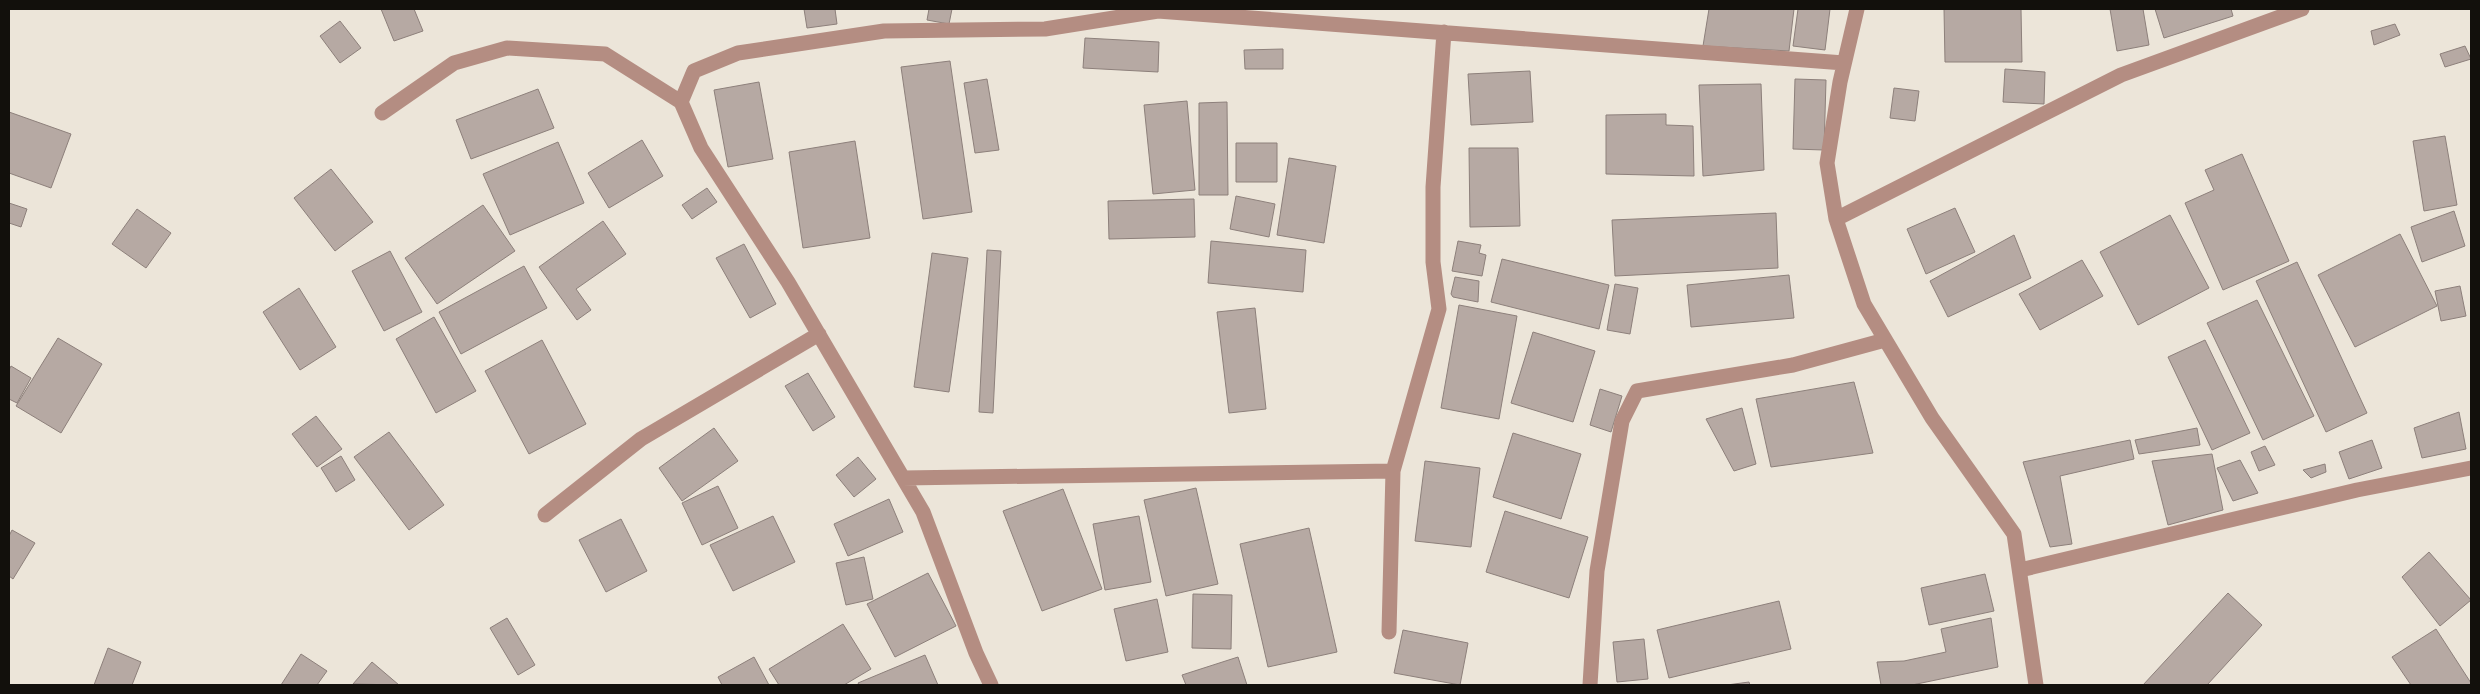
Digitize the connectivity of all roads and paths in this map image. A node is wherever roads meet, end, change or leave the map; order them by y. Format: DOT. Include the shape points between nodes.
graph roads {
  1 [pos="1857,9"];
  2 [pos="2302,9"];
  3 [pos="1444,32"];
  4 [pos="1844,63"];
  5 [pos="681,102"];
  6 [pos="382,113"];
  7 [pos="1836,219"];
  8 [pos="819,334"];
  9 [pos="1885,340"];
  10 [pos="2471,468"];
  11 [pos="1393,471"];
  12 [pos="903,478"];
  13 [pos="545,515"];
  14 [pos="2020,570"];
  15 [pos="1389,632"];
  16 [pos="991,685"];
  17 [pos="1590,685"];
  18 [pos="2036,685"];
  1 -- 4 [label="street"];
  2 -- 7 [label="street" via="2121,75"];
  3 -- 4 [label="street"];
  3 -- 5 [label="street" via="1158,11 1045,29 884,31 738,53 694,71"];
  3 -- 11 [label="street" via="1433,187 1433,262 1439,309"];
  4 -- 7 [label="street" via="1827,163"];
  5 -- 6 [label="street" via="605,54 507,48 454,63"];
  5 -- 8 [label="street" via="702,148"];
  7 -- 9 [label="street" via="1864,304"];
  8 -- 12 [label="street"];
  8 -- 13 [label="street" via="640,439"];
  9 -- 14 [label="street" via="1932,418 2014,534"];
  9 -- 17 [label="street" via="1793,364 1637,391 1622,422 1597,571"];
  10 -- 14 [label="street" via="2356,490"];
  11 -- 12 [label="street"];
  11 -- 15 [label="street"];
  12 -- 16 [label="street" via="923,512"];
  14 -- 18 [label="street"];
}
